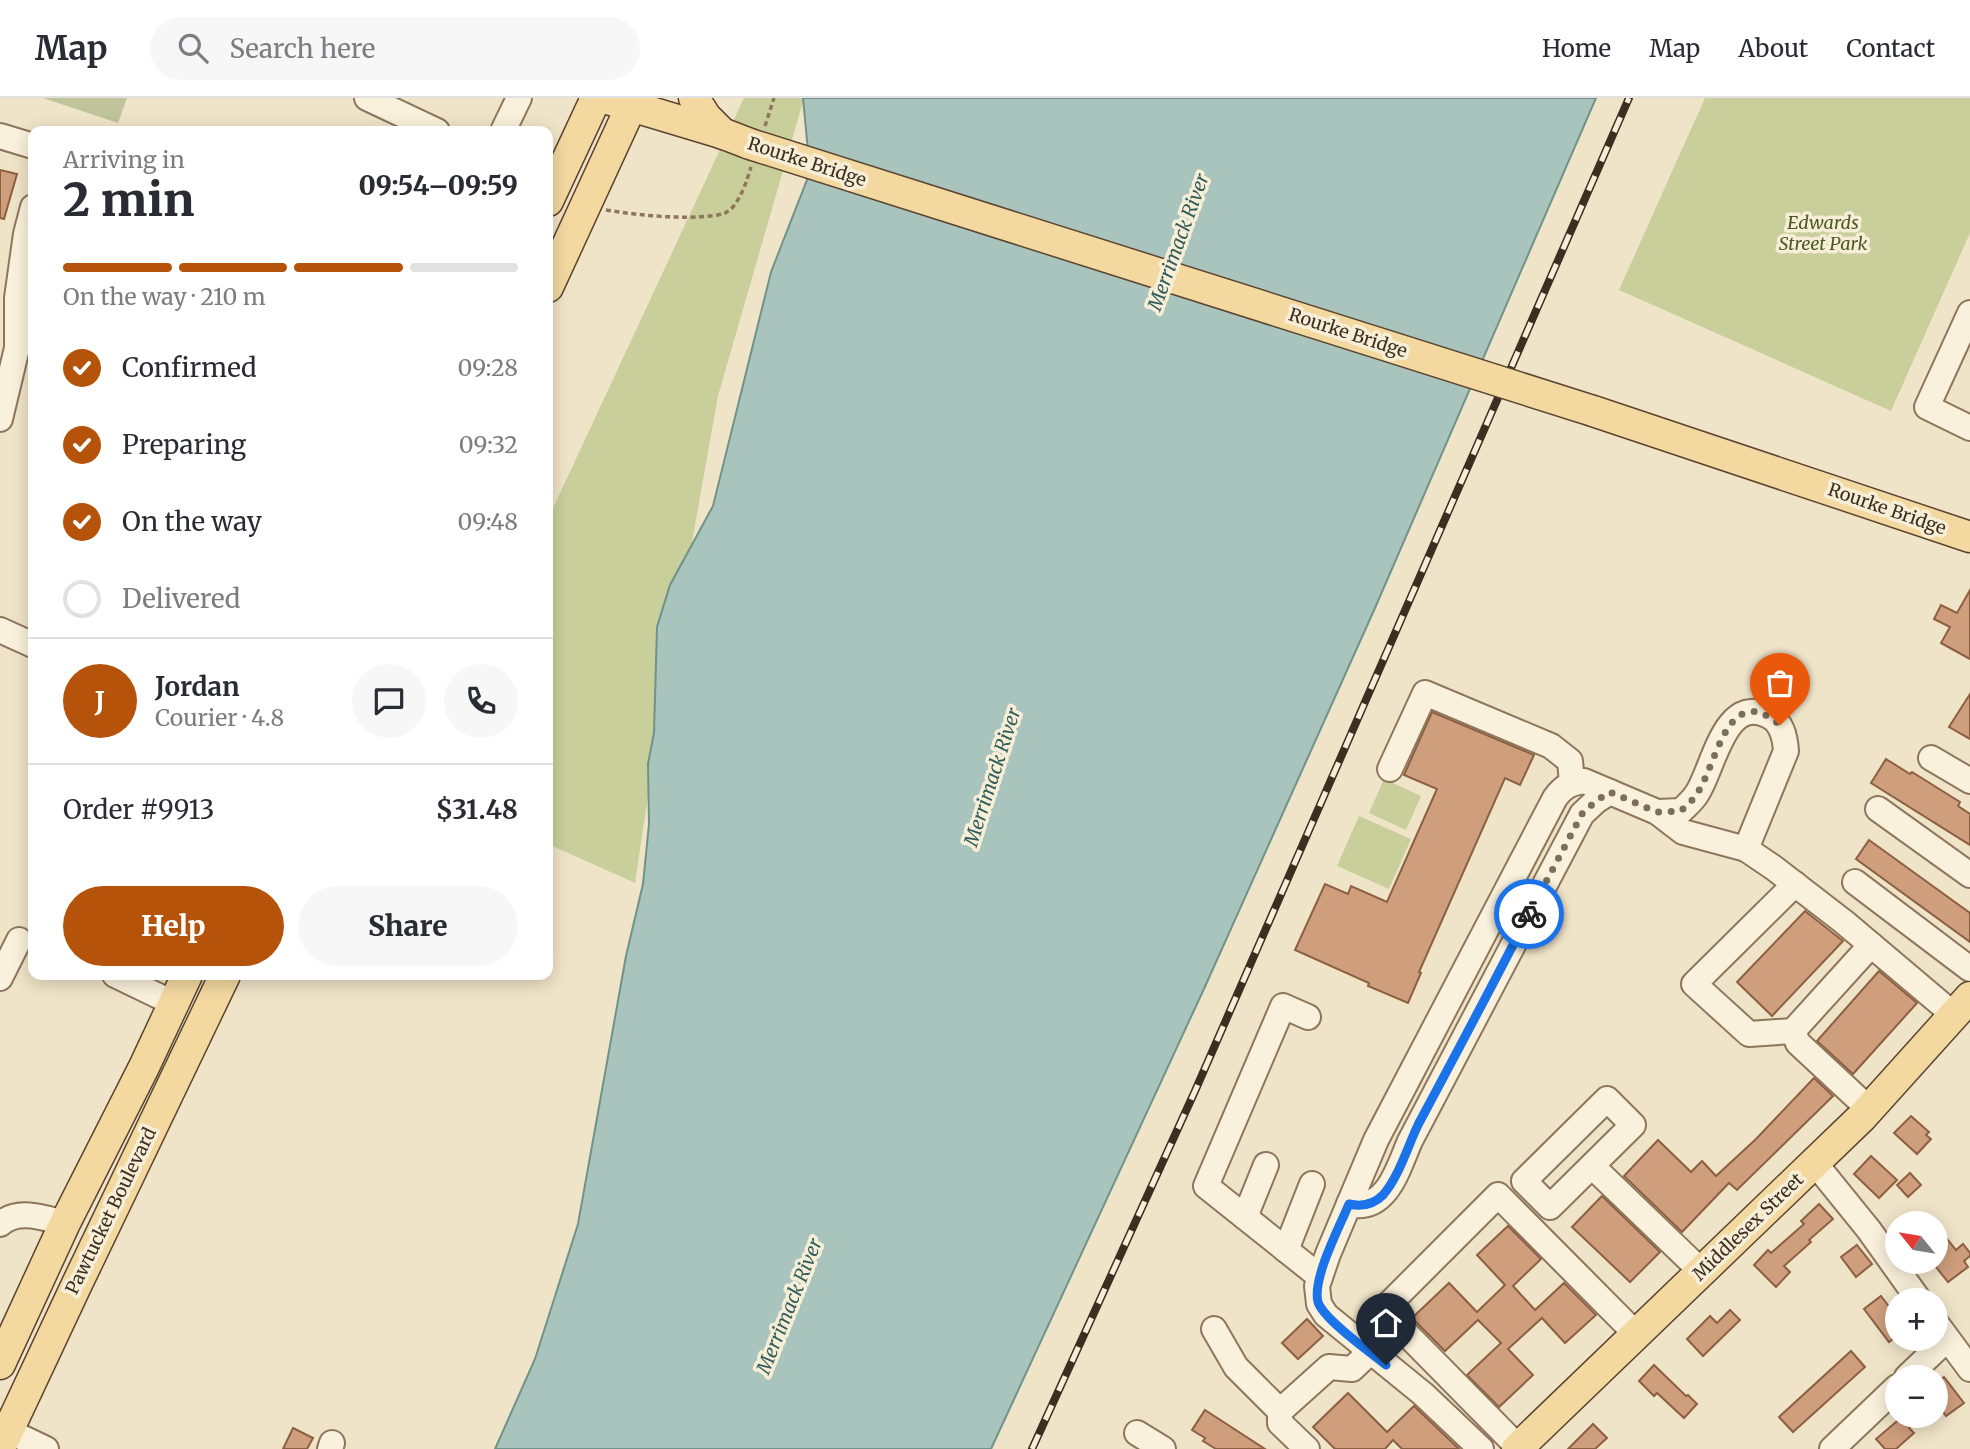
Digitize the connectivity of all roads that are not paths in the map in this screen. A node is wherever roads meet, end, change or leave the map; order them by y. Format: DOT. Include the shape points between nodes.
graph roads {
  1 [pos="367,98"];
  2 [pos="596,98"];
  3 [pos="694,98"];
  4 [pos="511,101"];
  5 [pos="624,101"];
  6 [pos="426,126"];
  7 [pos="504,126"];
  8 [pos="0,136"];
  9 [pos="748,142"];
  10 [pos="28,144"];
  11 [pos="553,184"];
  12 [pos="28,226"];
  13 [pos="553,276"];
  14 [pos="1970,313"];
  15 [pos="0,419"];
  16 [pos="1970,428"];
  17 [pos="1970,537"];
  18 [pos="0,630"];
  19 [pos="28,643"];
  20 [pos="1931,758"];
  21 [pos="1390,769"];
  22 [pos="1970,781"];
  23 [pos="1572,783"];
  24 [pos="1610,792"];
  25 [pos="1878,809"];
  26 [pos="1657,812"];
  27 [pos="1746,849"];
  28 [pos="1970,876"];
  29 [pos="1855,882"];
  30 [pos="1795,884"];
  31 [pos="17,939"];
  32 [pos="1871,945"];
  33 [pos="1970,969"];
  34 [pos="0,978"];
  35 [pos="125,980"];
  36 [pos="184,980"];
  37 [pos="223,980"];
  38 [pos="173,1003"];
  39 [pos="1962,1006"];
  40 [pos="1308,1017"];
  41 [pos="1793,1031"];
  42 [pos="1869,1109"];
  43 [pos="1814,1163"];
  44 [pos="1266,1166"];
  45 [pos="1592,1166"];
  46 [pos="1312,1184"];
  47 [pos="1349,1204"];
  48 [pos="1245,1217"];
  49 [pos="65,1223"];
  50 [pos="0,1224"];
  51 [pos="1286,1250"];
  52 [pos="1701,1271"];
  53 [pos="1320,1277"];
  54 [pos="1910,1288"];
  55 [pos="1214,1329"];
  56 [pos="1636,1334"];
  57 [pos="1948,1340"];
  58 [pos="1370,1352"];
  59 [pos="0,1364"];
  60 [pos="1970,1369"];
  61 [pos="1885,1398"];
  62 [pos="1280,1410"];
  63 [pos="1137,1433"];
  64 [pos="3,1436"];
  65 [pos="1522,1447"];
  66 [pos="46,1449"];
  67 [pos="1163,1449"];
  68 [pos="1307,1449"];
  69 [pos="1480,1449"];
  70 [pos="1832,1449"];
  1 -- 6 [label="street"];
  2 -- 11 [label="main road"];
  3 -- 9 [label="main road, Rourke Bridge" via="706,117"];
  4 -- 7 [label="street"];
  5 -- 9 [label="main road, Rourke Bridge"];
  5 -- 13 [label="main road"];
  8 -- 10 [label="street"];
  9 -- 17 [label="main road, Rourke Bridge, bridge" via="1592,411"];
  12 -- 15 [label="street" via="17,298 17,348"];
  14 -- 16 [label="street" via="1927,407"];
  18 -- 19 [label="street"];
  20 -- 22 [label="street"];
  21 -- 23 [label="street" via="1424,693 1551,746 1570,761"];
  23 -- 24 [label="street" via="1584,781"];
  23 -- 47 [label="street" via="1556,798 1376,1140"];
  24 -- 26 [label="street"];
  24 -- 47 [label="street" via="1582,814 1391,1184 1373,1203"];
  25 -- 28 [label="street"];
  26 -- 27 [label="street" via="1683,832"];
  26 -- 27 [label="street" via="1681,811 1697,794 1731,722 1742,714 1769,715 1780,725 1786,751"];
  27 -- 30 [label="street"];
  29 -- 33 [label="street"];
  30 -- 32 [label="street"];
  30 -- 41 [label="street" via="1694,984 1749,1034"];
  31 -- 34 [label="street"];
  32 -- 39 [label="street"];
  32 -- 41 [label="street"];
  35 -- 38 [label="street"];
  36 -- 38 [label="main road, Pawtucket Boulevard"];
  37 -- 64 [label="main road, Pawtucket Boulevard"];
  38 -- 49 [label="main road, Pawtucket Boulevard"];
  39 -- 42 [label="main road, Middlesex Street"];
  40 -- 48 [label="street" via="1283,1006 1206,1186"];
  41 -- 42 [label="street" via="1798,1043"];
  42 -- 43 [label="main road, Middlesex Street"];
  43 -- 52 [label="main road, Middlesex Street"];
  43 -- 54 [label="street"];
  44 -- 48 [label="street"];
  45 -- 52 [label="street"];
  46 -- 51 [label="street"];
  47 -- 53 [label="street"];
  48 -- 51 [label="street"];
  49 -- 50 [label="street" via="15,1215"];
  49 -- 59 [label="main road, Pawtucket Boulevard"];
  51 -- 53 [label="street"];
  52 -- 56 [label="main road, Middlesex Street"];
  53 -- 58 [label="street" via="1319,1304 1326,1315"];
  55 -- 62 [label="street" via="1236,1367"];
  56 -- 65 [label="main road, Middlesex Street"];
  56 -- 65 [label="street" via="1498,1195 1383,1310"];
  57 -- 60 [label="street"];
  58 -- 62 [label="street" via="1352,1369 1329,1367"];
  58 -- 69 [label="street" via="1440,1409"];
  61 -- 70 [label="street"];
  62 -- 68 [label="street" via="1280,1423"];
  63 -- 67 [label="street"];
  64 -- 66 [label="street"];
}
